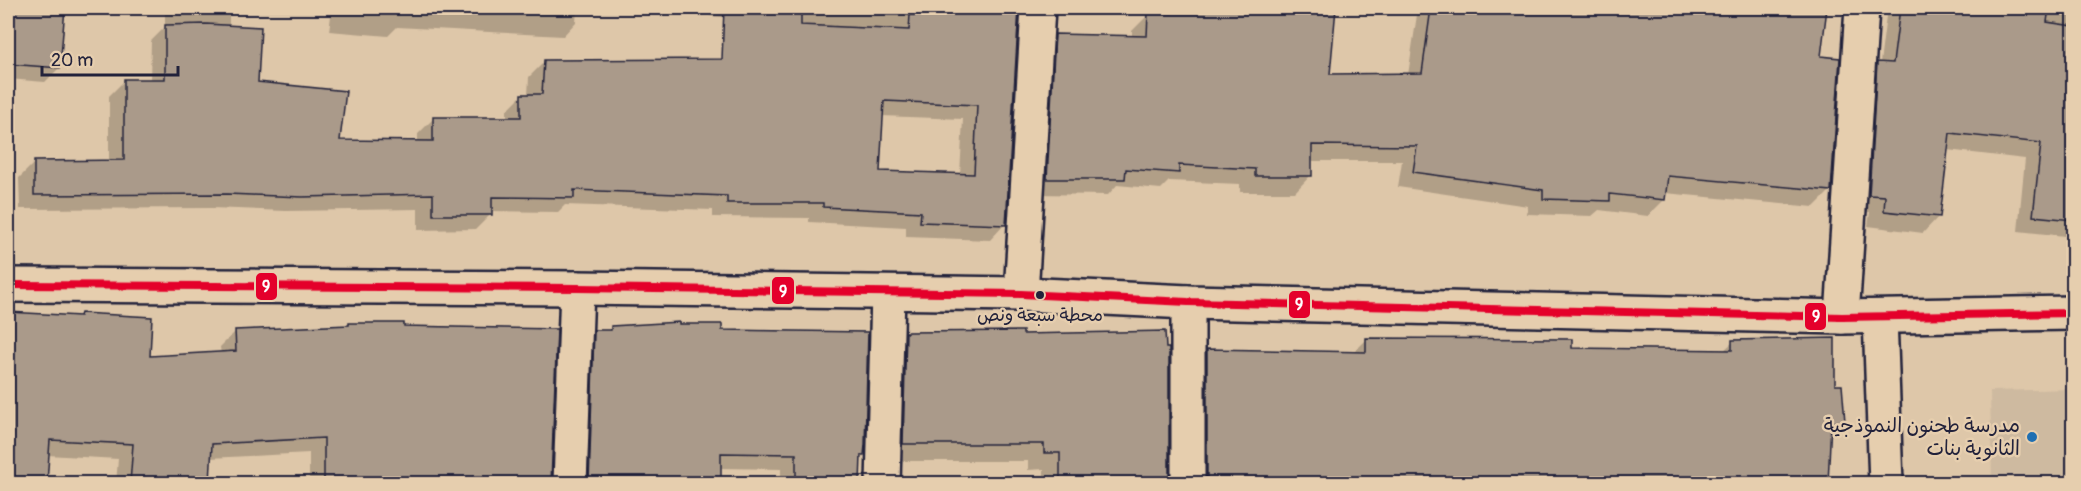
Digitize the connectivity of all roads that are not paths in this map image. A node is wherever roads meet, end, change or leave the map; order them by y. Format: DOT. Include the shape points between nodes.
graph roads {
  1 [pos="1038,8"];
  2 [pos="1862,8"];
  3 [pos="8,285"];
  4 [pos="577,288"];
  5 [pos="888,293"];
  6 [pos="1021,294"];
  7 [pos="1188,302"];
  8 [pos="2073,313"];
  9 [pos="1842,317"];
  10 [pos="1880,317"];
  11 [pos="570,483"];
  12 [pos="883,483"];
  13 [pos="1188,483"];
  14 [pos="1886,483"];
  1 -- 6 [label="street"];
  2 -- 9 [label="street"];
  3 -- 4 [label="street"];
  4 -- 5 [label="street"];
  4 -- 11 [label="street"];
  5 -- 6 [label="street"];
  5 -- 12 [label="street"];
  6 -- 7 [label="street"];
  7 -- 9 [label="street"];
  7 -- 13 [label="street"];
  8 -- 10 [label="street"];
  9 -- 10 [label="street"];
  10 -- 14 [label="street"];
}
